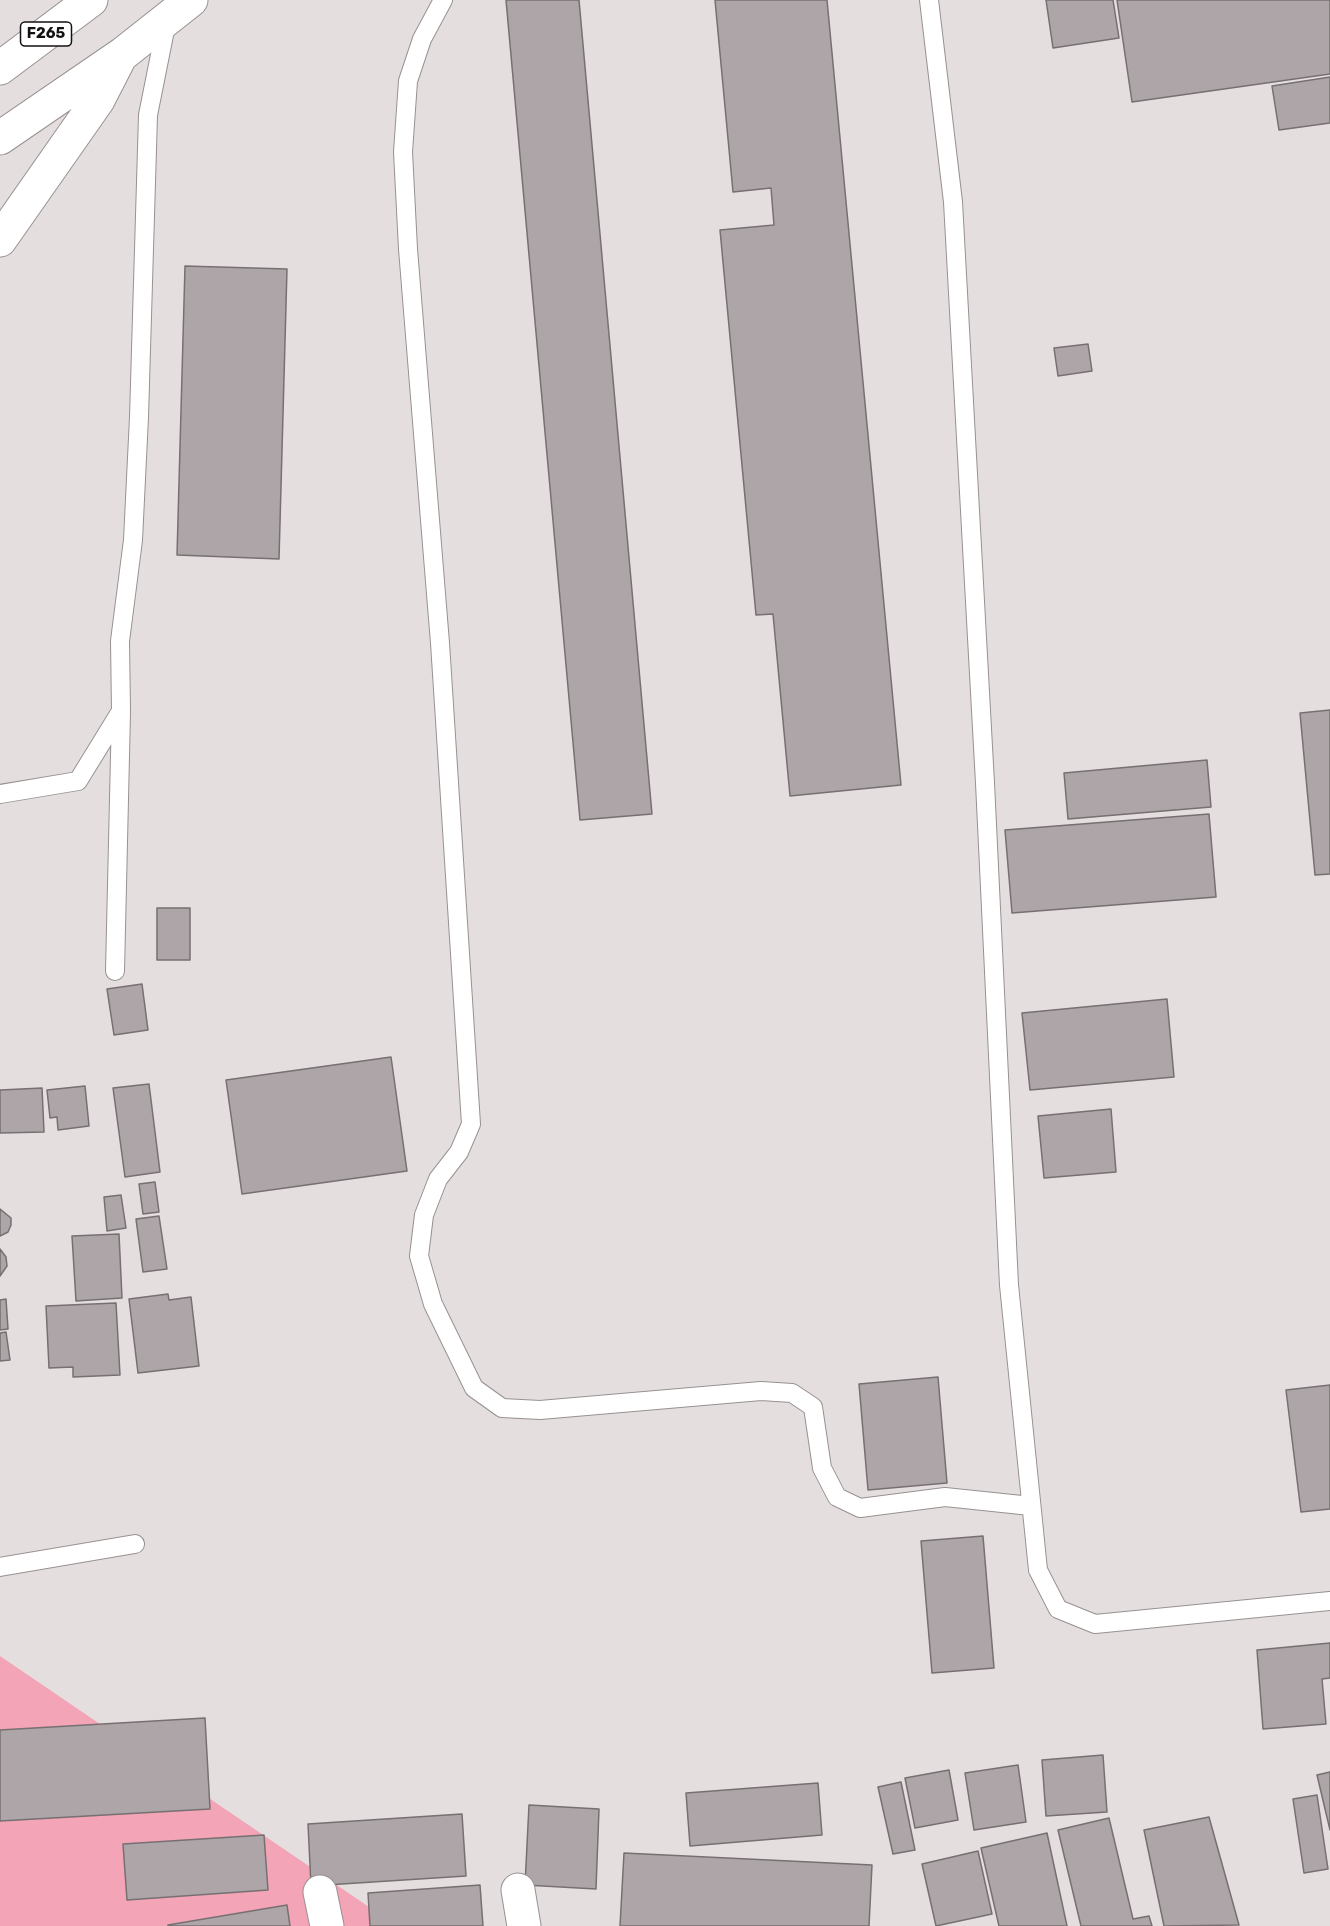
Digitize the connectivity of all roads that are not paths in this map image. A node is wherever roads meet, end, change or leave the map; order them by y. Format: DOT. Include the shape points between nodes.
graph roads {
  1 [pos="91,0"];
  2 [pos="442,0"];
  3 [pos="929,0"];
  4 [pos="179,9"];
  5 [pos="124,53"];
  6 [pos="0,68"];
  7 [pos="0,138"];
  8 [pos="0,240"];
  9 [pos="121,711"];
  10 [pos="0,794"];
  11 [pos="115,971"];
  12 [pos="1031,1506"];
  13 [pos="135,1544"];
  14 [pos="0,1567"];
  15 [pos="1330,1601"];
  16 [pos="518,1890"];
  17 [pos="320,1892"];
  18 [pos="327,1926"];
  19 [pos="524,1926"];
  1 -- 6 [label="main road, F265"];
  2 -- 12 [label="lane" via="422,39 408,81 403,152 471,1125 459,1152 438,1179 424,1215 419,1256 433,1304 474,1388 502,1408 540,1410 761,1390 792,1393 813,1407 822,1468 837,1497 860,1508 945,1497"];
  3 -- 12 [label="lane" via="953,202 1009,1285"];
  4 -- 5 [label="main road"];
  4 -- 9 [label="lane" via="148,116 134,529 120,641"];
  5 -- 7 [label="main road"];
  5 -- 8 [label="main road" via="98,100"];
  9 -- 10 [label="lane" via="78,781"];
  9 -- 11 [label="lane"];
  12 -- 15 [label="lane" via="1038,1570 1058,1609 1095,1624"];
  13 -- 14 [label="lane"];
  16 -- 19 [label="main road"];
  17 -- 18 [label="main road"];
}
